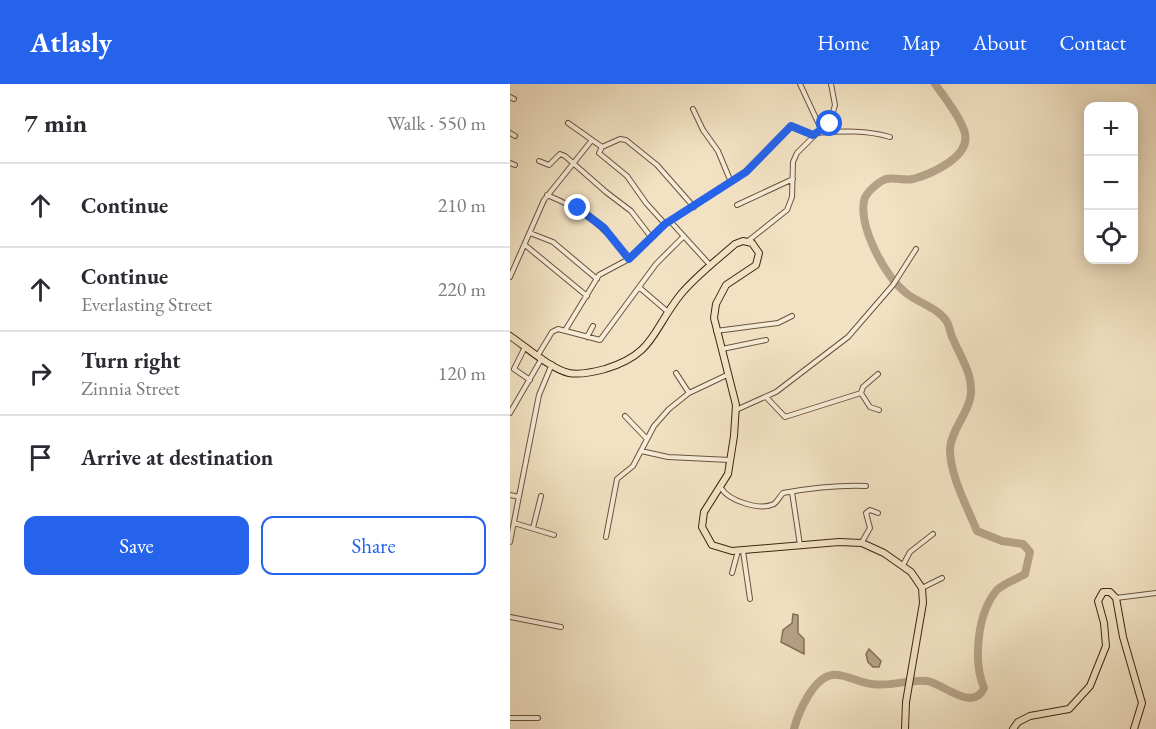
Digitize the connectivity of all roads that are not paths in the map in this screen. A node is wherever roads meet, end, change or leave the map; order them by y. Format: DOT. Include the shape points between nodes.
graph roads {
  1 [pos="800,84"];
  2 [pos="831,84"];
  3 [pos="693,109"];
  4 [pos="568,123"];
  5 [pos="821,129"];
  6 [pos="510,133"];
  7 [pos="815,134"];
  8 [pos="515,136"];
  9 [pos="891,137"];
  10 [pos="592,140"];
  11 [pos="602,147"];
  12 [pos="539,160"];
  13 [pos="574,163"];
  14 [pos="793,179"];
  15 [pos="731,182"];
  16 [pos="547,195"];
  17 [pos="737,205"];
  18 [pos="694,207"];
  19 [pos="670,221"];
  20 [pos="665,224"];
  21 [pos="530,233"];
  22 [pos="684,236"];
  23 [pos="651,237"];
  24 [pos="748,241"];
  25 [pos="525,245"];
  26 [pos="916,249"];
  27 [pos="629,259"];
  28 [pos="710,266"];
  29 [pos="510,278"];
  30 [pos="597,279"];
  31 [pos="640,288"];
  32 [pos="586,296"];
  33 [pos="668,312"];
  34 [pos="792,316"];
  35 [pos="593,326"];
  36 [pos="566,329"];
  37 [pos="715,331"];
  38 [pos="510,336"];
  39 [pos="587,337"];
  40 [pos="766,340"];
  41 [pos="525,346"];
  42 [pos="721,349"];
  43 [pos="540,356"];
  44 [pos="552,364"];
  45 [pos="676,373"];
  46 [pos="878,374"];
  47 [pos="727,375"];
  48 [pos="530,380"];
  49 [pos="689,393"];
  50 [pos="861,393"];
  51 [pos="767,398"];
  52 [pos="879,410"];
  53 [pos="735,411"];
  54 [pos="510,413"];
  55 [pos="625,416"];
  56 [pos="647,439"];
  57 [pos="641,451"];
  58 [pos="731,460"];
  59 [pos="866,486"];
  60 [pos="721,488"];
  61 [pos="792,492"];
  62 [pos="510,495"];
  63 [pos="541,496"];
  64 [pos="519,497"];
  65 [pos="878,513"];
  66 [pos="514,523"];
  67 [pos="533,528"];
  68 [pos="933,534"];
  69 [pos="554,536"];
  70 [pos="606,537"];
  71 [pos="510,542"];
  72 [pos="862,543"];
  73 [pos="800,546"];
  74 [pos="741,551"];
  75 [pos="903,565"];
  76 [pos="732,573"];
  77 [pos="942,578"];
  78 [pos="922,588"];
  79 [pos="1156,593"];
  80 [pos="1116,598"];
  81 [pos="750,599"];
  82 [pos="510,617"];
  83 [pos="561,627"];
  84 [pos="510,718"];
  85 [pos="538,718"];
  86 [pos="905,729"];
  87 [pos="1013,729"];
  88 [pos="1134,729"];
  1 -- 5 [label="street"];
  2 -- 5 [label="street" via="833,113 829,126"];
  3 -- 15 [label="street"];
  4 -- 10 [label="street"];
  5 -- 7 [label="street"];
  6 -- 8 [label="street"];
  7 -- 9 [label="street" via="858,134 868,130"];
  7 -- 14 [label="street" via="797,153"];
  7 -- 15 [label="street" via="791,126"];
  10 -- 11 [label="street"];
  10 -- 13 [label="street"];
  11 -- 18 [label="street" via="626,140 657,165"];
  11 -- 20 [label="street" via="599,153 627,176"];
  12 -- 13 [label="street" via="551,165 562,154"];
  13 -- 16 [label="street"];
  13 -- 23 [label="street" via="631,211"];
  14 -- 17 [label="street"];
  14 -- 24 [label="street" via="787,210"];
  15 -- 18 [label="street"];
  16 -- 21 [label="street"];
  16 -- 27 [label="street" via="592,218"];
  18 -- 19 [label="street"];
  19 -- 20 [label="street"];
  19 -- 22 [label="street"];
  20 -- 23 [label="street"];
  21 -- 25 [label="street"];
  21 -- 30 [label="street" via="553,242"];
  22 -- 28 [label="street"];
  22 -- 31 [label="street" via="660,259"];
  23 -- 27 [label="street"];
  24 -- 28 [label="highway" via="735,244"];
  24 -- 37 [label="highway" via="758,248 759,258 721,292 714,310"];
  25 -- 29 [label="street"];
  25 -- 32 [label="street"];
  26 -- 51 [label="street" via="892,285 848,337"];
  27 -- 30 [label="street"];
  28 -- 33 [label="highway"];
  30 -- 32 [label="street"];
  31 -- 33 [label="street"];
  31 -- 39 [label="street" via="600,340"];
  32 -- 36 [label="street"];
  33 -- 44 [label="highway" via="648,345 633,359 574,374"];
  34 -- 37 [label="street" via="778,322"];
  35 -- 39 [label="street"];
  36 -- 39 [label="street"];
  36 -- 43 [label="street" via="552,332"];
  37 -- 42 [label="highway"];
  38 -- 41 [label="highway"];
  40 -- 42 [label="street"];
  41 -- 43 [label="highway"];
  41 -- 48 [label="street" via="514,370"];
  42 -- 47 [label="highway"];
  43 -- 44 [label="highway"];
  43 -- 48 [label="street"];
  44 -- 64 [label="street" via="538,395"];
  45 -- 49 [label="street"];
  46 -- 50 [label="street"];
  47 -- 49 [label="street"];
  47 -- 53 [label="highway"];
  48 -- 54 [label="street"];
  49 -- 56 [label="street" via="661,416"];
  50 -- 51 [label="street" via="785,417"];
  50 -- 52 [label="street" via="870,407"];
  51 -- 53 [label="street"];
  53 -- 58 [label="highway"];
  55 -- 56 [label="street"];
  56 -- 57 [label="street"];
  57 -- 58 [label="street" via="668,457"];
  57 -- 70 [label="street" via="633,466 617,479"];
  58 -- 60 [label="highway"];
  59 -- 61 [label="street" via="827,486"];
  60 -- 61 [label="street" via="736,500 758,505 770,505 781,494"];
  60 -- 74 [label="highway" via="704,512 703,533 716,547"];
  61 -- 73 [label="street"];
  62 -- 64 [label="street"];
  63 -- 67 [label="street"];
  64 -- 66 [label="street"];
  65 -- 72 [label="street" via="866,513 870,528"];
  66 -- 67 [label="street"];
  66 -- 71 [label="street"];
  67 -- 69 [label="street"];
  68 -- 75 [label="street" via="909,552"];
  72 -- 73 [label="highway"];
  72 -- 75 [label="highway"];
  73 -- 74 [label="highway"];
  74 -- 76 [label="street"];
  74 -- 81 [label="street"];
  75 -- 78 [label="highway"];
  77 -- 78 [label="street"];
  78 -- 86 [label="highway"];
  79 -- 80 [label="street"];
  80 -- 87 [label="highway" via="1110,592 1099,596 1106,646 1081,699 1069,710 1023,718"];
  80 -- 88 [label="highway" via="1142,703"];
  82 -- 83 [label="street"];
  84 -- 85 [label="street"];
}
